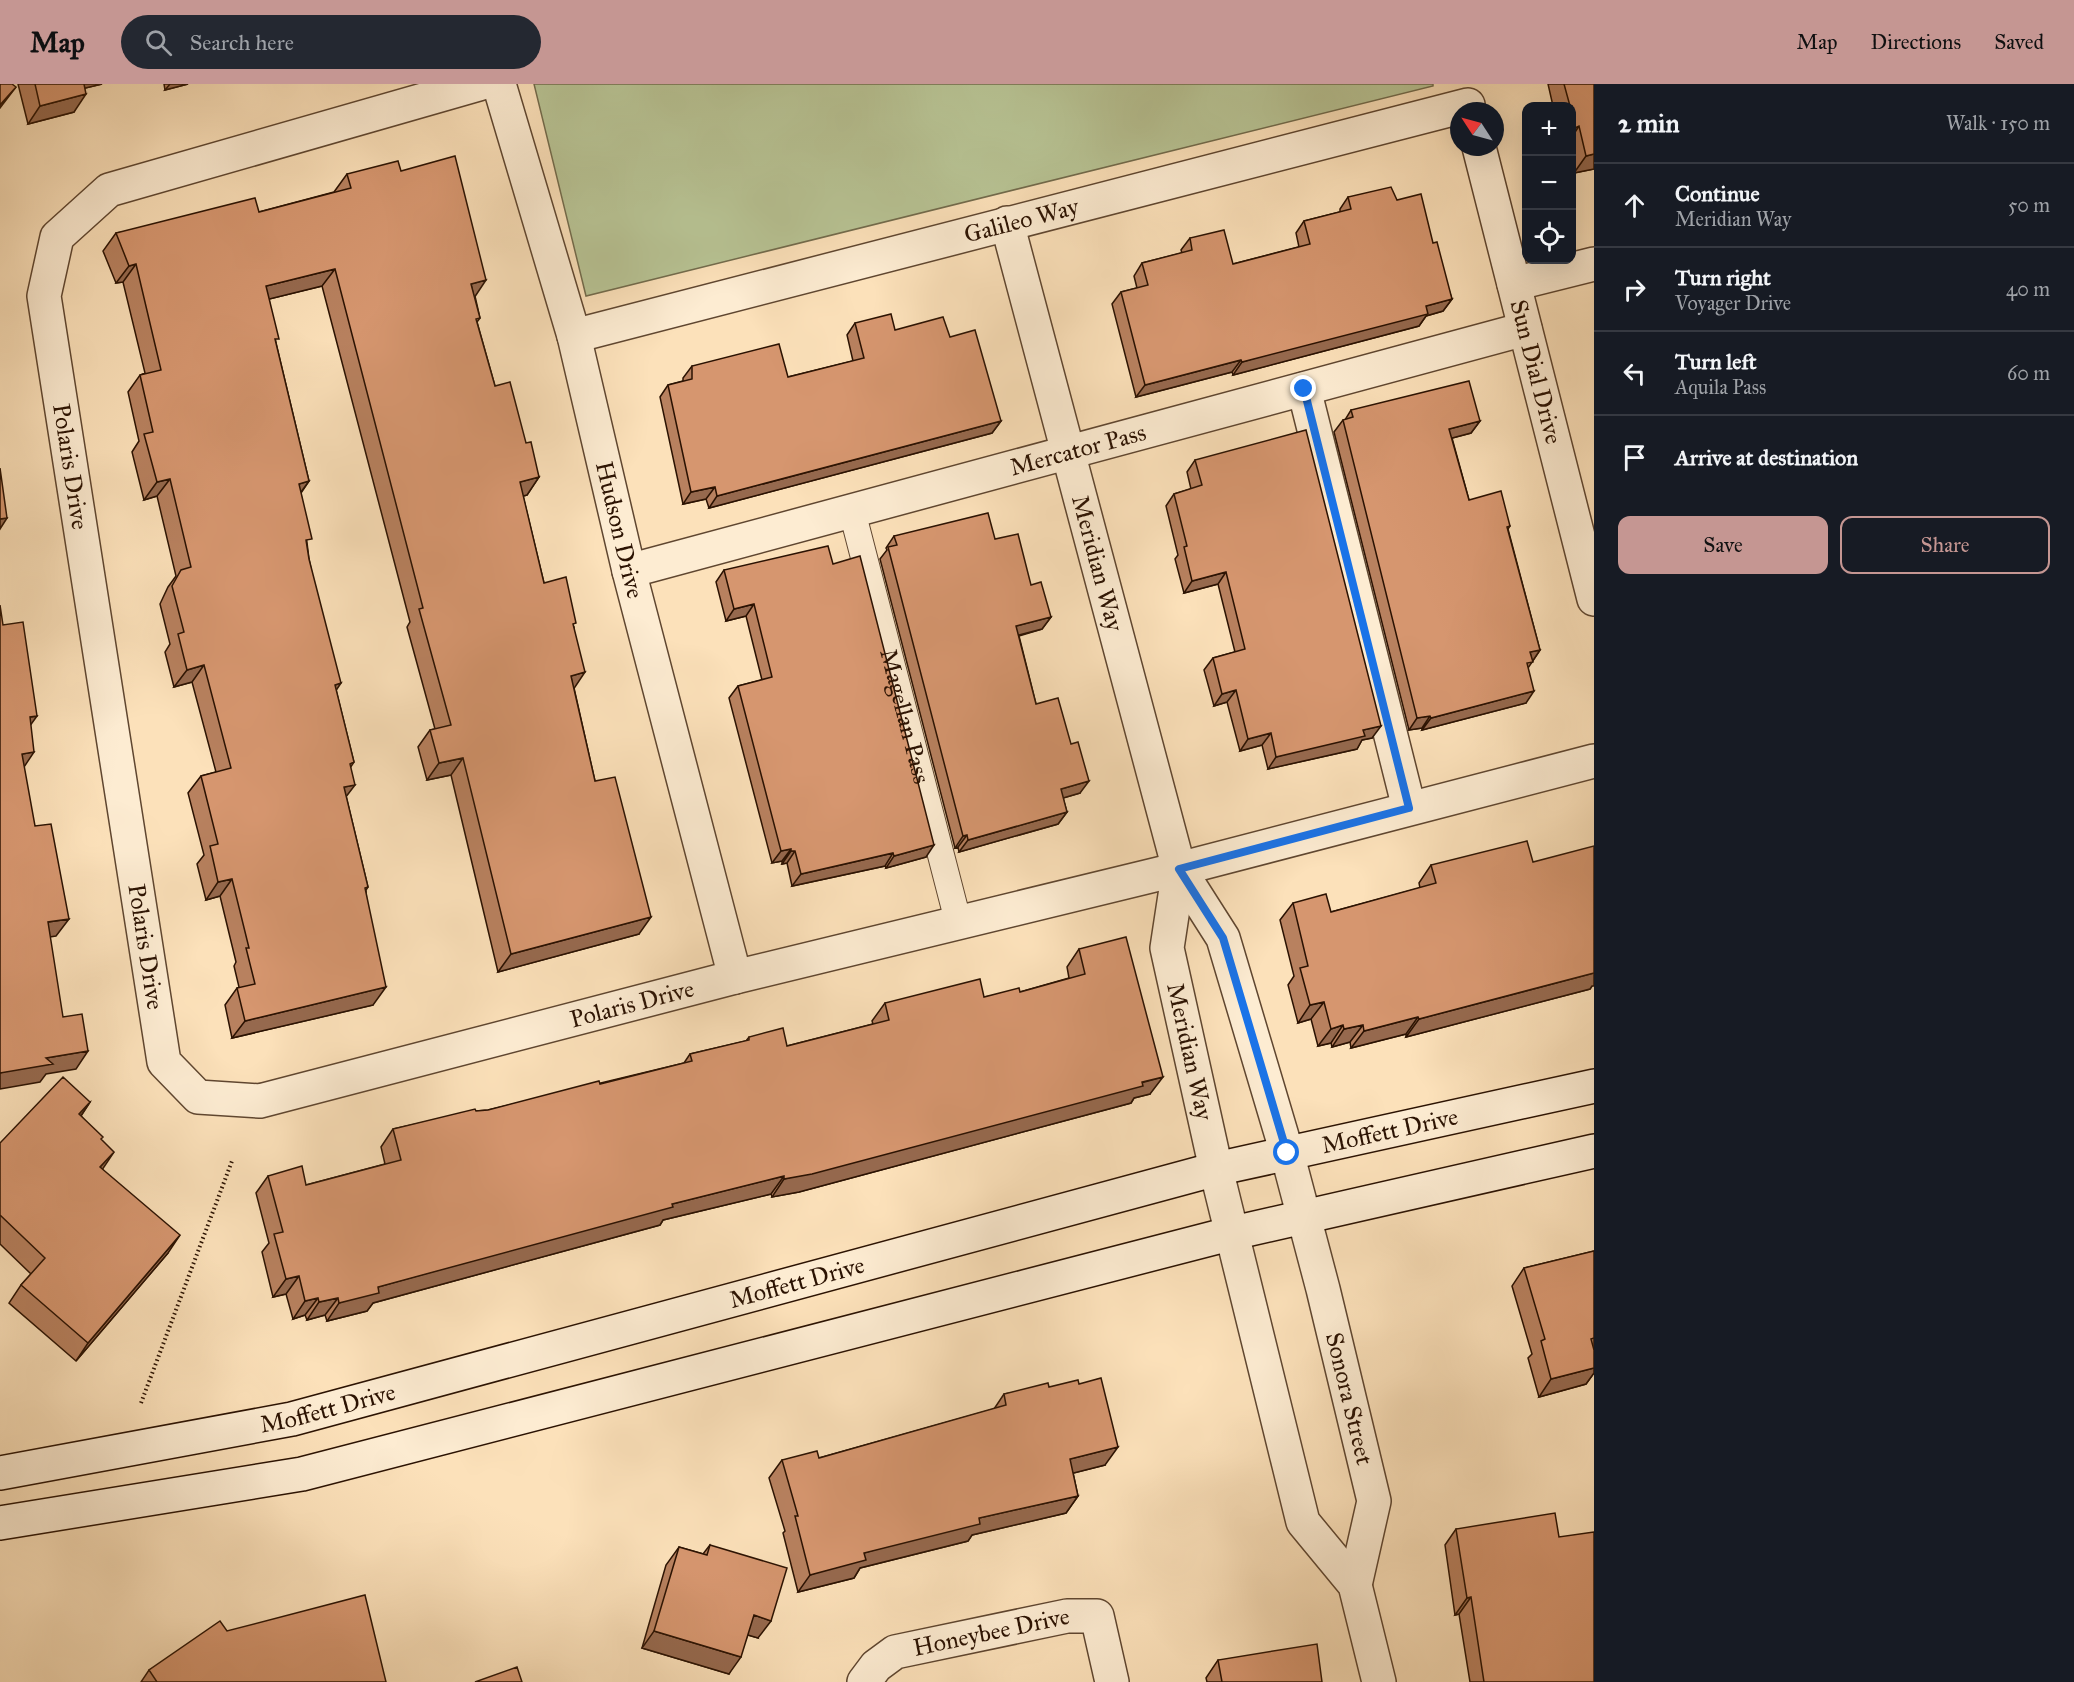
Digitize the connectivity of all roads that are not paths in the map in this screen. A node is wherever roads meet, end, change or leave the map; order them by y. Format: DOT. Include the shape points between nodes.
graph roads {
  1 [pos="479,84"];
  2 [pos="499,84"];
  3 [pos="1466,100"];
  4 [pos="1481,156"];
  5 [pos="1007,223"];
  6 [pos="1594,264"];
  7 [pos="1514,284"];
  8 [pos="1526,329"];
  9 [pos="574,336"];
  10 [pos="1304,389"];
  11 [pos="1068,454"];
  12 [pos="852,511"];
  13 [pos="629,571"];
  14 [pos="1594,599"];
  15 [pos="1594,761"];
  16 [pos="1409,808"];
  17 [pos="1179,869"];
  18 [pos="958,921"];
  19 [pos="735,977"];
  20 [pos="1594,1086"];
  21 [pos="1594,1150"];
  22 [pos="1287,1153"];
  23 [pos="1216,1169"];
  24 [pos="1303,1215"];
  25 [pos="1233,1233"];
  26 [pos="0,1473"];
  27 [pos="0,1523"];
  28 [pos="1355,1585"];
  29 [pos="864,1682"];
  30 [pos="1112,1682"];
  31 [pos="1379,1682"];
  1 -- 19 [label="street, Polaris Drive" via="109,190 57,237 44,296 164,1062 198,1097 260,1101"];
  2 -- 9 [label="street, Hudson Drive"];
  3 -- 5 [label="street, Galileo Way"];
  4 -- 7 [label="street, Sun Dial Drive"];
  5 -- 9 [label="street, Galileo Way"];
  5 -- 11 [label="street, Meridian Way"];
  6 -- 7 [label="street"];
  7 -- 8 [label="street, Sun Dial Drive"];
  8 -- 10 [label="street, Mercator Pass"];
  8 -- 14 [label="street, Sun Dial Drive"];
  9 -- 13 [label="street, Hudson Drive"];
  10 -- 11 [label="street, Mercator Pass"];
  10 -- 16 [label="street"];
  11 -- 12 [label="street, Mercator Pass"];
  11 -- 17 [label="street, Meridian Way"];
  12 -- 13 [label="street, Mercator Pass"];
  12 -- 18 [label="lane, Magellan Pass"];
  13 -- 19 [label="street, Hudson Drive"];
  15 -- 16 [label="street, Polaris Drive"];
  16 -- 17 [label="street, Polaris Drive"];
  17 -- 18 [label="street, Polaris Drive"];
  17 -- 22 [label="street, Meridian Way" via="1223,938"];
  17 -- 23 [label="street, Meridian Way" via="1167,948"];
  18 -- 19 [label="street, Polaris Drive"];
  20 -- 22 [label="street, Moffett Drive"];
  21 -- 24 [label="street"];
  22 -- 23 [label="street, Moffett Drive"];
  22 -- 24 [label="street, Meridian Way"];
  23 -- 25 [label="street, Meridian Way"];
  23 -- 26 [label="street, Moffett Drive" via="292,1419"];
  24 -- 25 [label="street"];
  24 -- 28 [label="street, Sonora Street" via="1374,1501"];
  25 -- 27 [label="street" via="302,1474"];
  25 -- 28 [label="street, Sonora Street" via="1303,1522"];
  28 -- 31 [label="street, Sonora Street"];
  29 -- 30 [label="street, Honeybee Drive" via="876,1666 895,1652 1067,1616 1096,1616"];
}
